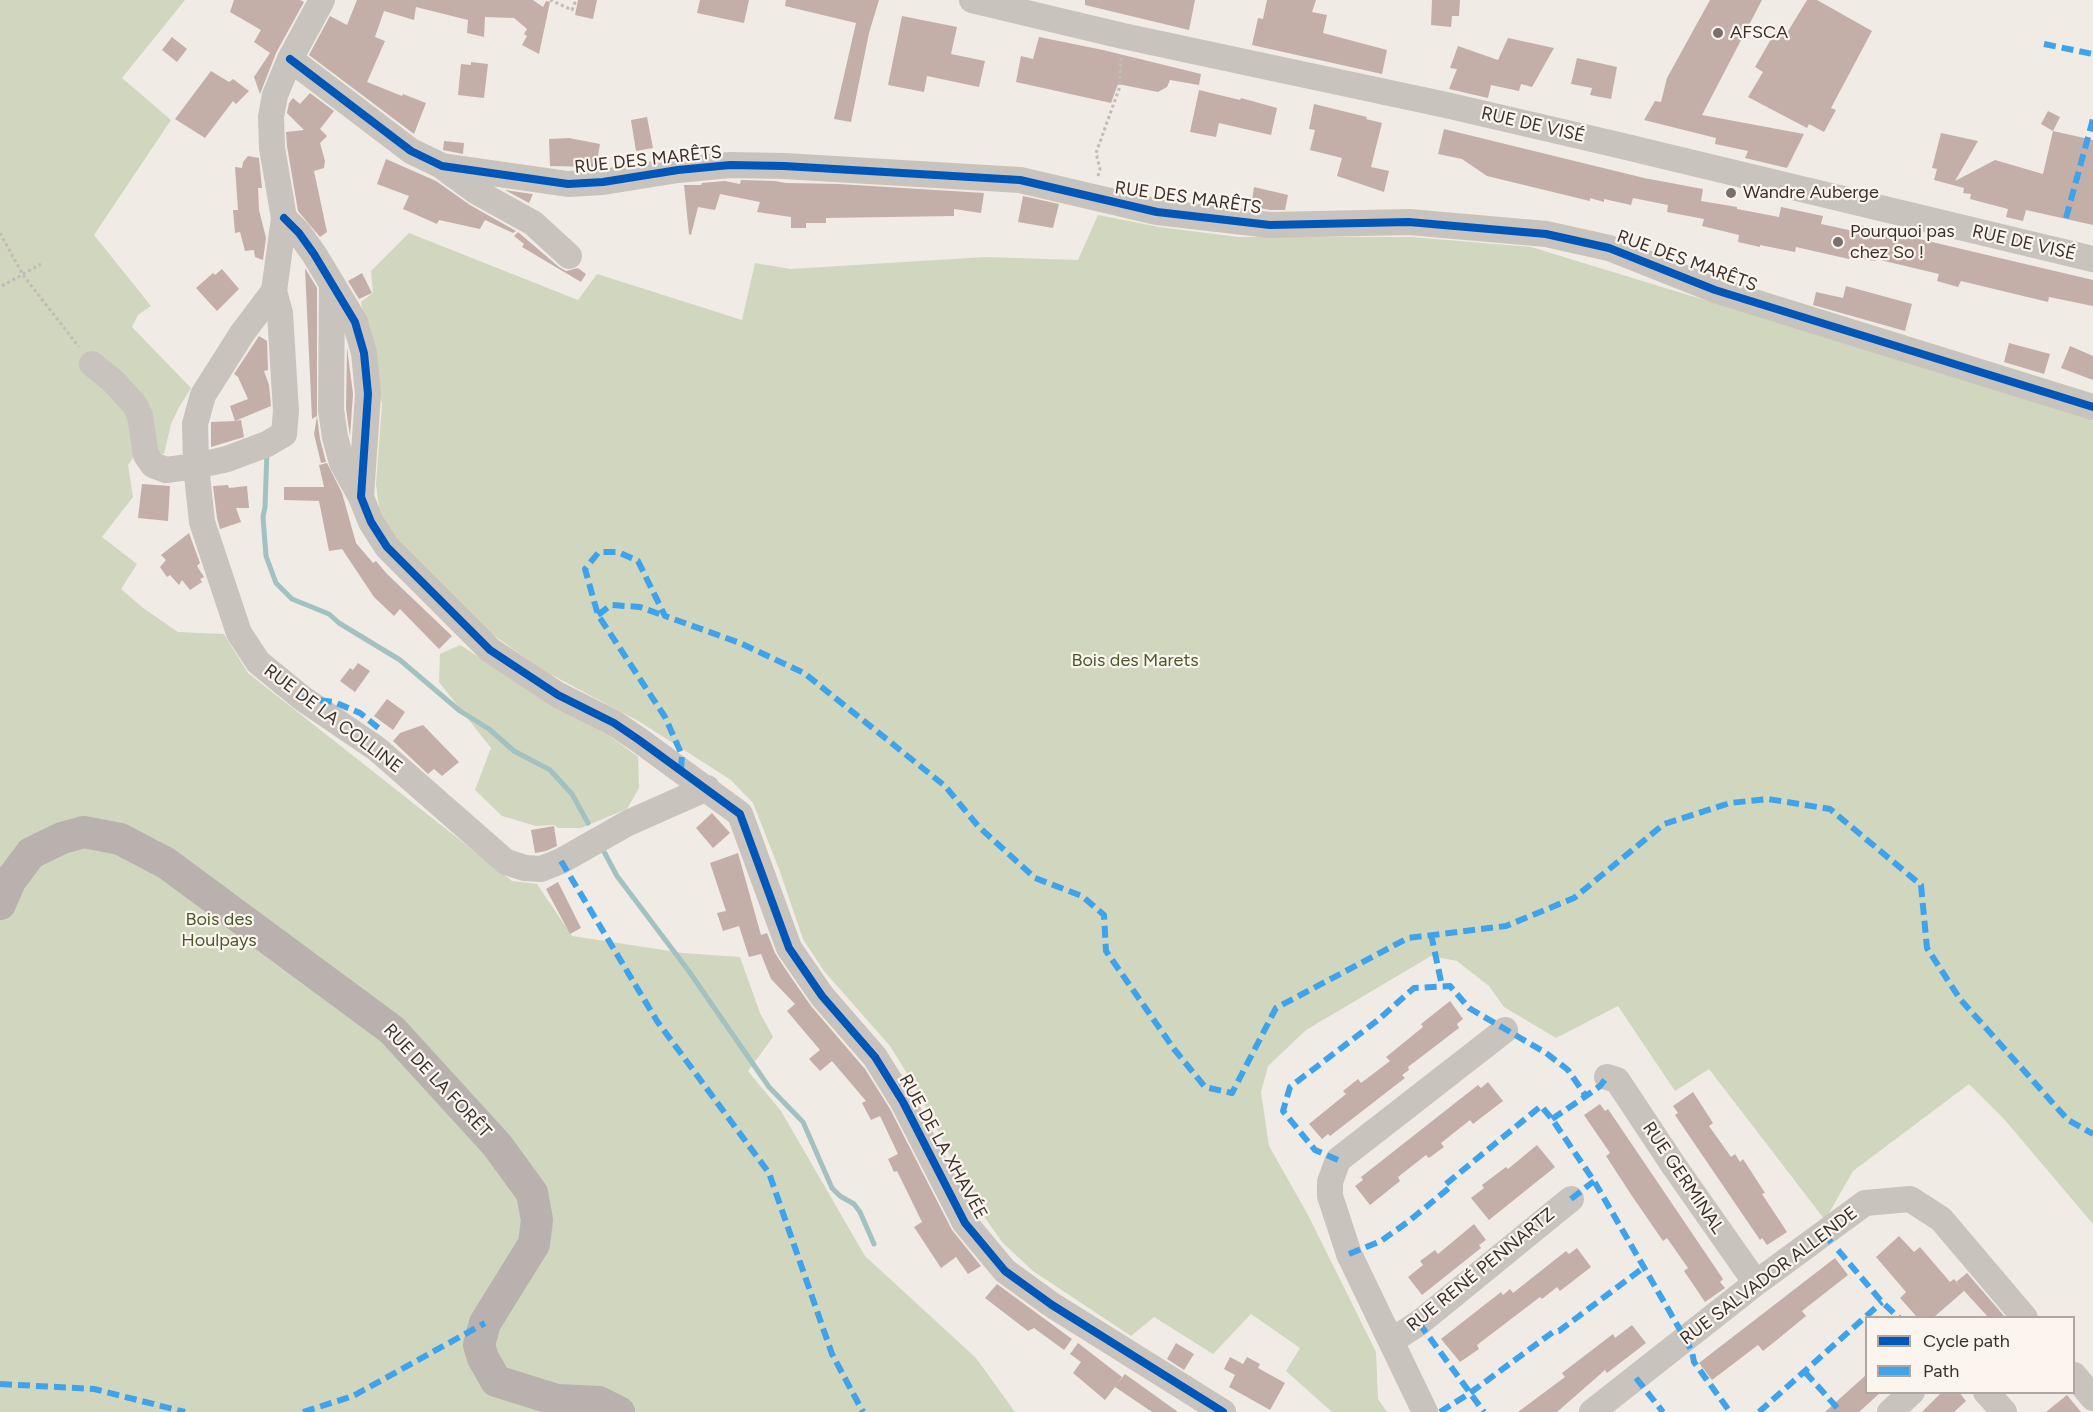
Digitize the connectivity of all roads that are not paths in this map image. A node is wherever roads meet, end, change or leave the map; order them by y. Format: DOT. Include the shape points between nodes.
graph roads {
  1 [pos="322,0"];
  2 [pos="972,0"];
  3 [pos="290,59"];
  4 [pos="442,166"];
  5 [pos="284,218"];
  6 [pos="569,256"];
  7 [pos="2093,259"];
  8 [pos="332,286"];
  9 [pos="274,291"];
  10 [pos="92,364"];
  11 [pos="2093,407"];
  12 [pos="196,466"];
  13 [pos="361,497"];
  14 [pos="707,788"];
  15 [pos="0,904"];
  16 [pos="1505,1030"];
  17 [pos="1607,1077"];
  18 [pos="1571,1199"];
  19 [pos="1756,1283"];
  20 [pos="2024,1316"];
  21 [pos="1391,1341"];
  22 [pos="2075,1377"];
  23 [pos="1910,1394"];
  24 [pos="1988,1394"];
  25 [pos="2093,1398"];
  26 [pos="619,1412"];
  27 [pos="1223,1412"];
  28 [pos="1425,1412"];
  29 [pos="1592,1412"];
  30 [pos="1890,1412"];
  31 [pos="2004,1412"];
  1 -- 3 [label="street, RUE DE LA COLLINE"];
  2 -- 7 [label="street, RUE DE VISÉ" via="1581,136"];
  3 -- 4 [label="street, RUE DES MARÊTS" via="411,151"];
  3 -- 5 [label="street, RUE DE LA COLLINE" via="274,95 271,117"];
  4 -- 6 [label="street" via="477,192 533,224"];
  4 -- 11 [label="street, RUE DES MARÊTS" via="568,184 730,165 1020,180 1157,212 1270,225 1409,222 1546,234 1609,248 1715,290"];
  5 -- 8 [label="street" via="314,254"];
  5 -- 9 [label="street, RUE DE LA COLLINE"];
  8 -- 13 [label="street, RUE DE LA XHAVÉE" via="331,410 342,463"];
  8 -- 13 [label="street" via="355,322 364,353 368,394"];
  9 -- 12 [label="street, RUE DE LA COLLINE" via="203,395 195,424"];
  9 -- 12 [label="street" via="280,313 284,434 227,459"];
  10 -- 12 [label="street" via="135,405 146,455 153,465 166,470"];
  12 -- 14 [label="street, RUE DE LA COLLINE" via="205,534 239,633 258,662 302,698 377,749 506,862 541,869 628,823"];
  13 -- 14 [label="street, RUE DE LA XHAVÉE" via="387,547 490,650 558,695 614,723"];
  14 -- 27 [label="street, RUE DE LA XHAVÉE" via="740,814 789,948 822,996 880,1066 971,1231 1005,1271 1042,1298"];
  15 -- 26 [label="main road, RUE DE LA FORÊT" via="10,881 31,853 84,832 120,839 166,863 392,1030 497,1145 532,1193 537,1220 534,1244 486,1323 479,1345 496,1381 557,1400 599,1402"];
  16 -- 21 [label="street" via="1338,1160 1330,1182 1336,1219"];
  17 -- 19 [label="street, RUE GERMINAL" via="1617,1080"];
  18 -- 21 [label="street, RUE RENÉ PENNARTZ" via="1419,1323"];
  19 -- 20 [label="street, RUE SALVADOR ALLENDE" via="1865,1203 1910,1200 1941,1219"];
  19 -- 29 [label="street, RUE SALVADOR ALLENDE"];
  21 -- 28 [label="street"];
  22 -- 25 [label="street"];
  23 -- 30 [label="street"];
  24 -- 31 [label="street"];
}
